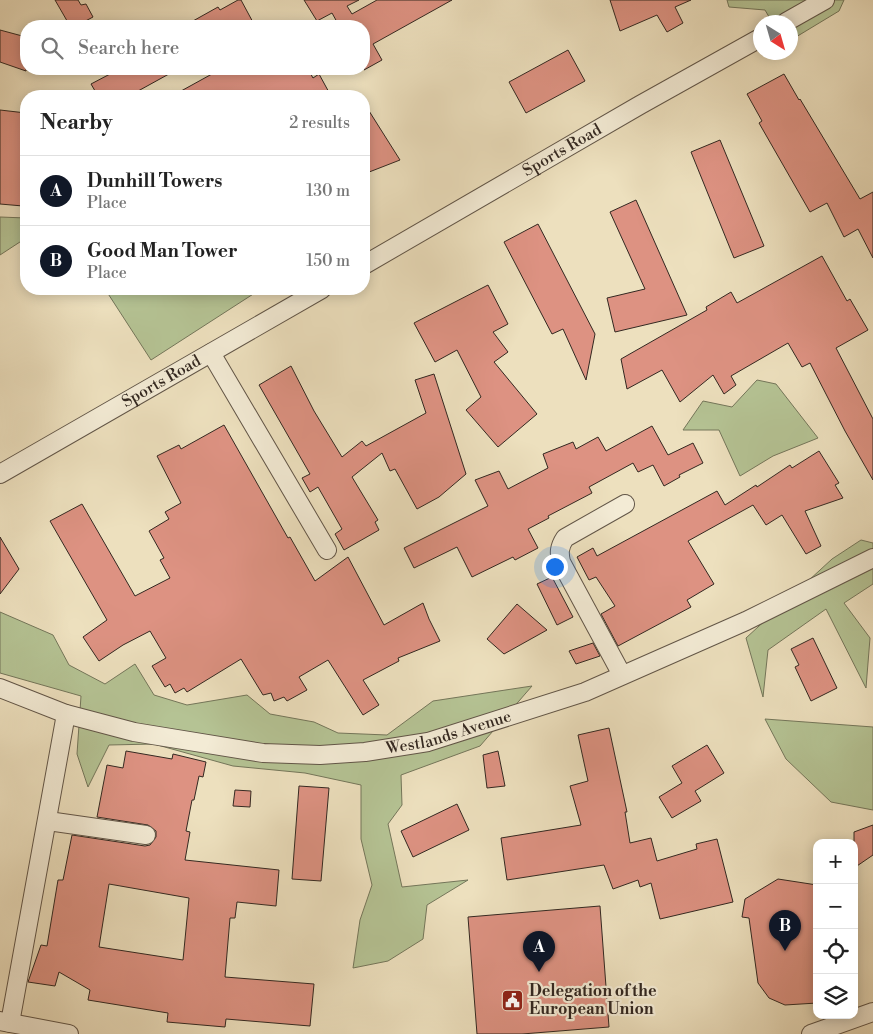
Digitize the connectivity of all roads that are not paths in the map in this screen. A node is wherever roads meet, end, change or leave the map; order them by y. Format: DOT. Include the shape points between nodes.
graph roads {
  1 [pos="825,0"];
  2 [pos="798,15"];
  3 [pos="753,42"];
  4 [pos="370,262"];
  5 [pos="312,295"];
  6 [pos="211,353"];
  7 [pos="0,474"];
  8 [pos="625,504"];
  9 [pos="327,550"];
  10 [pos="873,558"];
  11 [pos="622,675"];
  12 [pos="0,688"];
  13 [pos="66,714"];
  14 [pos="48,821"];
  15 [pos="146,834"];
  16 [pos="873,1012"];
  17 [pos="5,1022"];
  18 [pos="68,1034"];
  19 [pos="811,1034"];
  1 -- 2 [label="street"];
  3 -- 4 [label="street, Sports Road"];
  5 -- 6 [label="street, Sports Road"];
  6 -- 7 [label="street, Sports Road"];
  6 -- 9 [label="street"];
  8 -- 11 [label="street" via="565,538 559,554"];
  10 -- 11 [label="street, Westlands Avenue" via="746,620"];
  11 -- 13 [label="street, Westlands Avenue" via="585,692 428,742 356,753 263,754 134,732"];
  12 -- 13 [label="street, Westlands Avenue"];
  13 -- 14 [label="street"];
  14 -- 15 [label="street"];
  14 -- 17 [label="street"];
  16 -- 19 [label="street"];
  17 -- 18 [label="street"];
}
